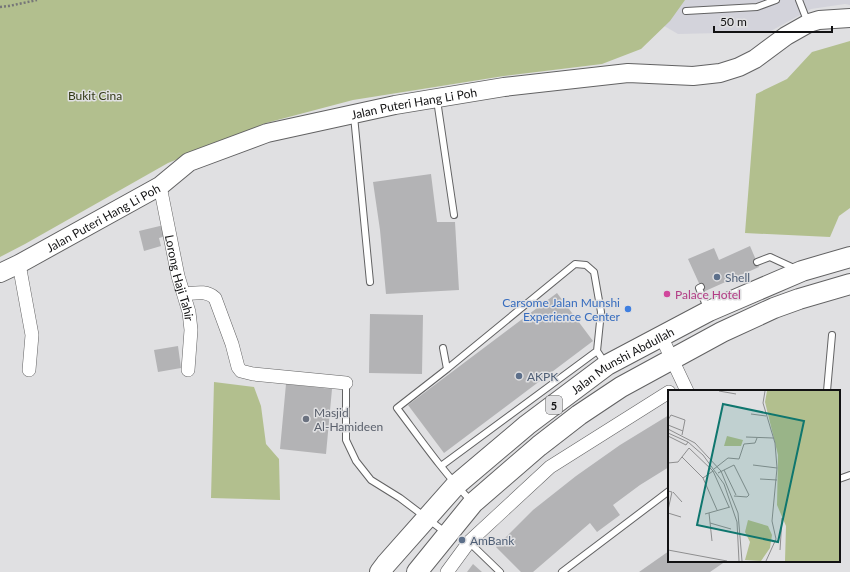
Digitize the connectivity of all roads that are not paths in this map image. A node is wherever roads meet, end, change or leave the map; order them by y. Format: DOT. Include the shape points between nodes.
graph roads {
  1 [pos="776,0"];
  2 [pos="799,0"];
  3 [pos="686,11"];
  4 [pos="850,18"];
  5 [pos="808,23"];
  6 [pos="436,98"];
  7 [pos="354,113"];
  8 [pos="160,186"];
  9 [pos="454,215"];
  10 [pos="850,257"];
  11 [pos="757,262"];
  12 [pos="19,264"];
  13 [pos="802,271"];
  14 [pos="0,273"];
  15 [pos="370,282"];
  16 [pos="850,284"];
  17 [pos="701,287"];
  18 [pos="184,294"];
  19 [pos="709,311"];
  20 [pos="832,335"];
  21 [pos="661,336"];
  22 [pos="443,348"];
  23 [pos="602,358"];
  24 [pos="672,359"];
  25 [pos="447,369"];
  26 [pos="29,370"];
  27 [pos="188,370"];
  28 [pos="346,383"];
  29 [pos="685,387"];
  30 [pos="827,390"];
  31 [pos="668,393"];
  32 [pos="441,466"];
  33 [pos="850,475"];
  34 [pos="840,479"];
  35 [pos="456,485"];
  36 [pos="668,492"];
  37 [pos="473,503"];
  38 [pos="426,518"];
  39 [pos="447,534"];
  40 [pos="469,542"];
  41 [pos="380,572"];
  42 [pos="417,572"];
  43 [pos="447,572"];
  44 [pos="500,572"];
  45 [pos="562,572"];
  1 -- 3 [label="lane" via="757,7"];
  2 -- 5 [label="lane"];
  4 -- 5 [label="main road, Jalan Puteri Hang Li Poh"];
  5 -- 6 [label="main road, Jalan Puteri Hang Li Poh" via="755,59 720,73 693,76 628,73 504,87"];
  6 -- 7 [label="main road, Jalan Puteri Hang Li Poh"];
  6 -- 9 [label="lane"];
  7 -- 8 [label="main road, Jalan Puteri Hang Li Poh" via="267,133 189,162"];
  7 -- 15 [label="lane"];
  8 -- 12 [label="main road, Jalan Puteri Hang Li Poh"];
  8 -- 18 [label="street, Lorong Haji Tahir"];
  10 -- 13 [label="main road, Jalan Munshi Abdullah / 5"];
  11 -- 13 [label="lane" via="770,257"];
  12 -- 14 [label="main road, Jalan Puteri Hang Li Poh"];
  12 -- 26 [label="street" via="32,334"];
  13 -- 19 [label="main road, Jalan Munshi Abdullah / 5"];
  16 -- 24 [label="main road, Jalan Munshi Abdullah / 5" via="774,308"];
  17 -- 19 [label="lane" via="698,288"];
  18 -- 27 [label="street, Lorong Haji Tahir" via="191,330"];
  18 -- 28 [label="street" via="205,292 215,298 241,372"];
  19 -- 21 [label="main road, Jalan Munshi Abdullah / 5"];
  20 -- 30 [label="lane"];
  21 -- 23 [label="main road, Jalan Munshi Abdullah / 5"];
  21 -- 24 [label="street"];
  22 -- 25 [label="lane"];
  23 -- 25 [label="lane" via="600,312 594,272 586,265 575,264"];
  23 -- 32 [label="lane"];
  23 -- 35 [label="main road, Jalan Munshi Abdullah / 5"];
  24 -- 29 [label="street"];
  24 -- 37 [label="main road, Jalan Munshi Abdullah / 5" via="621,387 579,415"];
  25 -- 32 [label="lane" via="397,408"];
  28 -- 38 [label="lane" via="346,440 356,461 371,480"];
  31 -- 40 [label="street" via="550,467"];
  32 -- 35 [label="lane"];
  33 -- 34 [label="lane"];
  35 -- 37 [label="lane"];
  35 -- 38 [label="main road, Jalan Munshi Abdullah / 5"];
  36 -- 45 [label="lane"];
  37 -- 39 [label="main road, Jalan Munshi Abdullah / 5"];
  38 -- 39 [label="lane"];
  38 -- 41 [label="main road, Jalan Munshi Abdullah / 5"];
  39 -- 42 [label="main road, Jalan Munshi Abdullah / 5"];
  40 -- 43 [label="street"];
  40 -- 44 [label="lane"];
}
